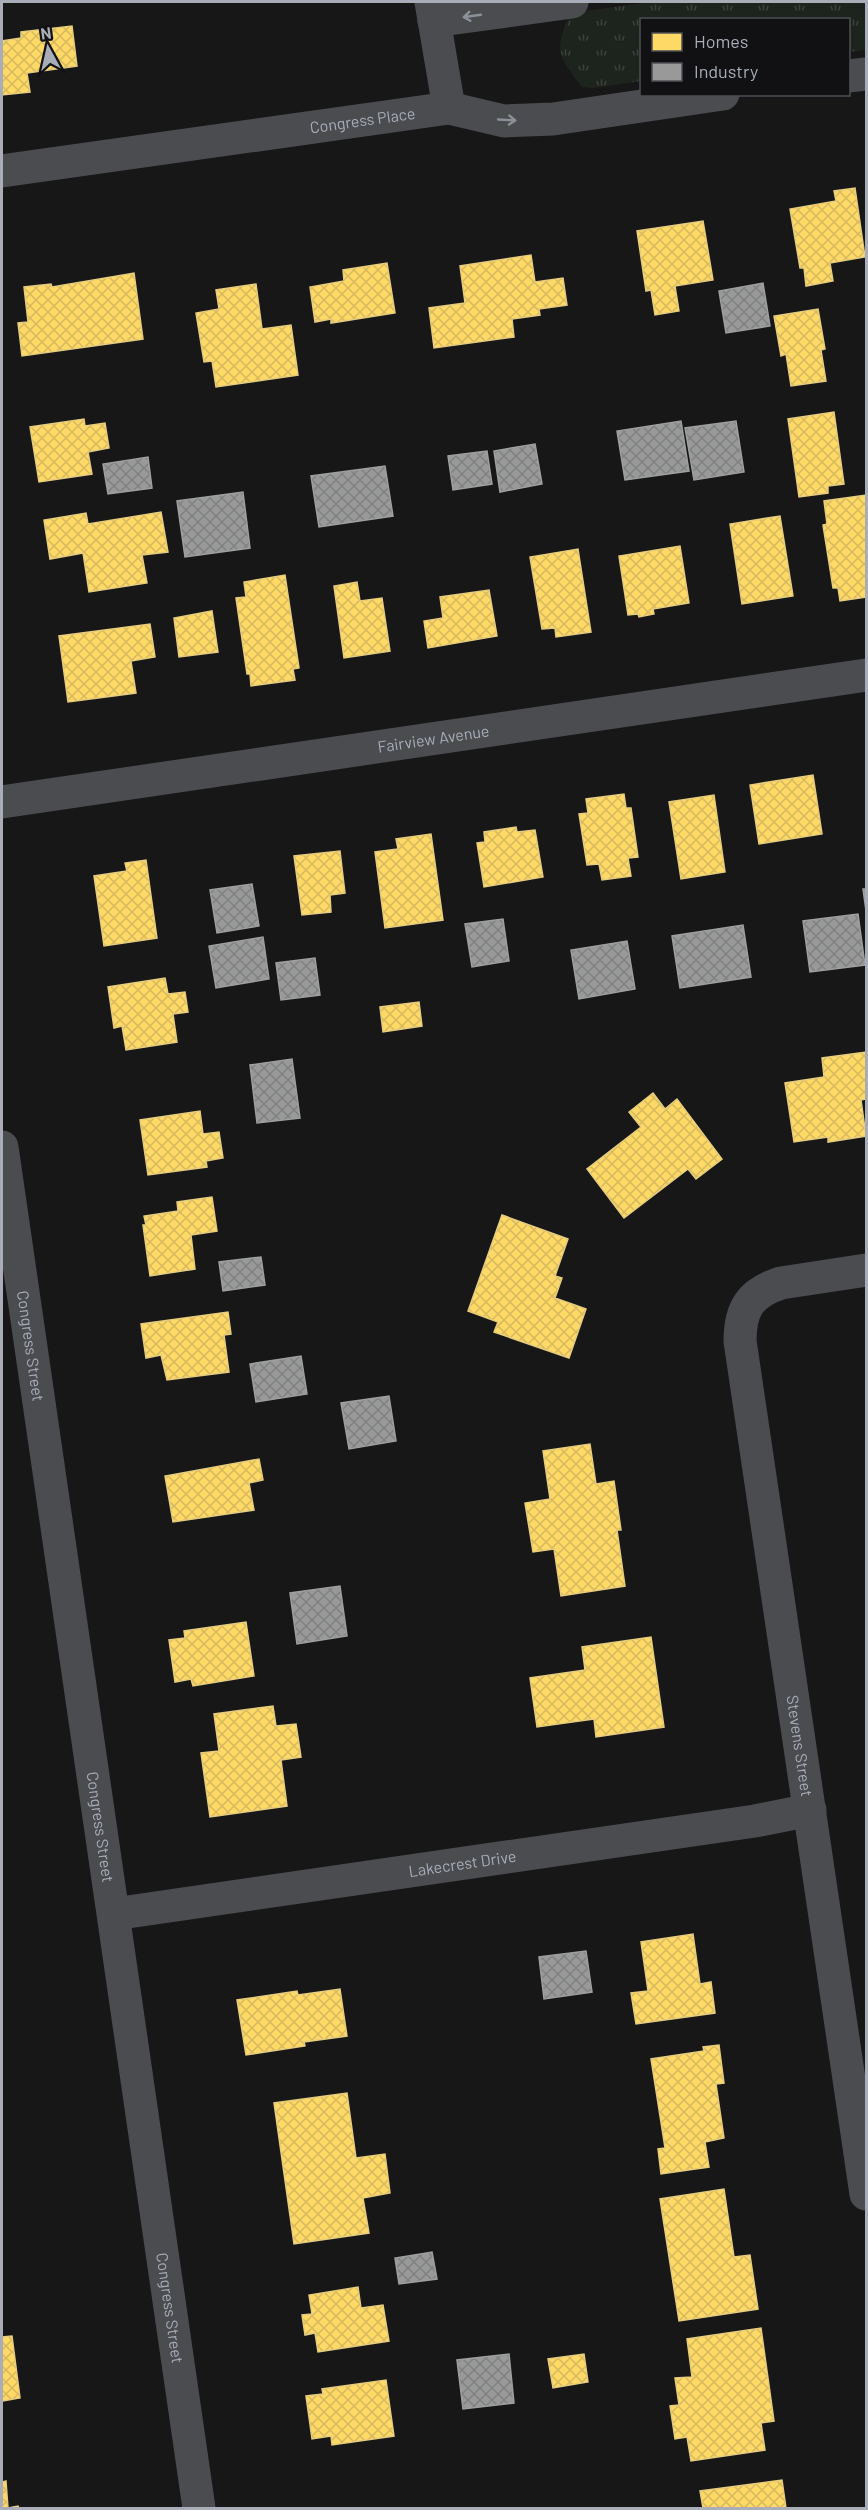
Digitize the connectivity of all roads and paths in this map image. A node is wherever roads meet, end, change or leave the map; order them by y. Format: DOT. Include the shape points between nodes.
graph roads {
  1 [pos="572,2"];
  2 [pos="432,11"];
  3 [pos="867,74"];
  4 [pos="850,76"];
  5 [pos="709,96"];
  6 [pos="450,108"];
  7 [pos="2,171"];
  8 [pos="867,675"];
  9 [pos="2,802"];
  10 [pos="2,1147"];
  11 [pos="867,1270"];
  12 [pos="810,1810"];
  13 [pos="114,1914"];
  14 [pos="867,2194"];
  15 [pos="199,2508"];
  1 -- 2 [label="street, one-way"];
  2 -- 6 [label="street"];
  3 -- 4 [label="street"];
  6 -- 5 [label="street, Congress Place, one-way" via="504,121 553,119"];
  6 -- 7 [label="street, Congress Place"];
  8 -- 9 [label="street, Fairview Avenue"];
  10 -- 13 [label="street, Congress Street"];
  11 -- 12 [label="street, Stevens Street" via="768,1287 751,1299 740,1321"];
  12 -- 13 [label="street, Lakecrest Drive"];
  12 -- 14 [label="street, Stevens Street"];
  13 -- 15 [label="street, Congress Street"];
}
